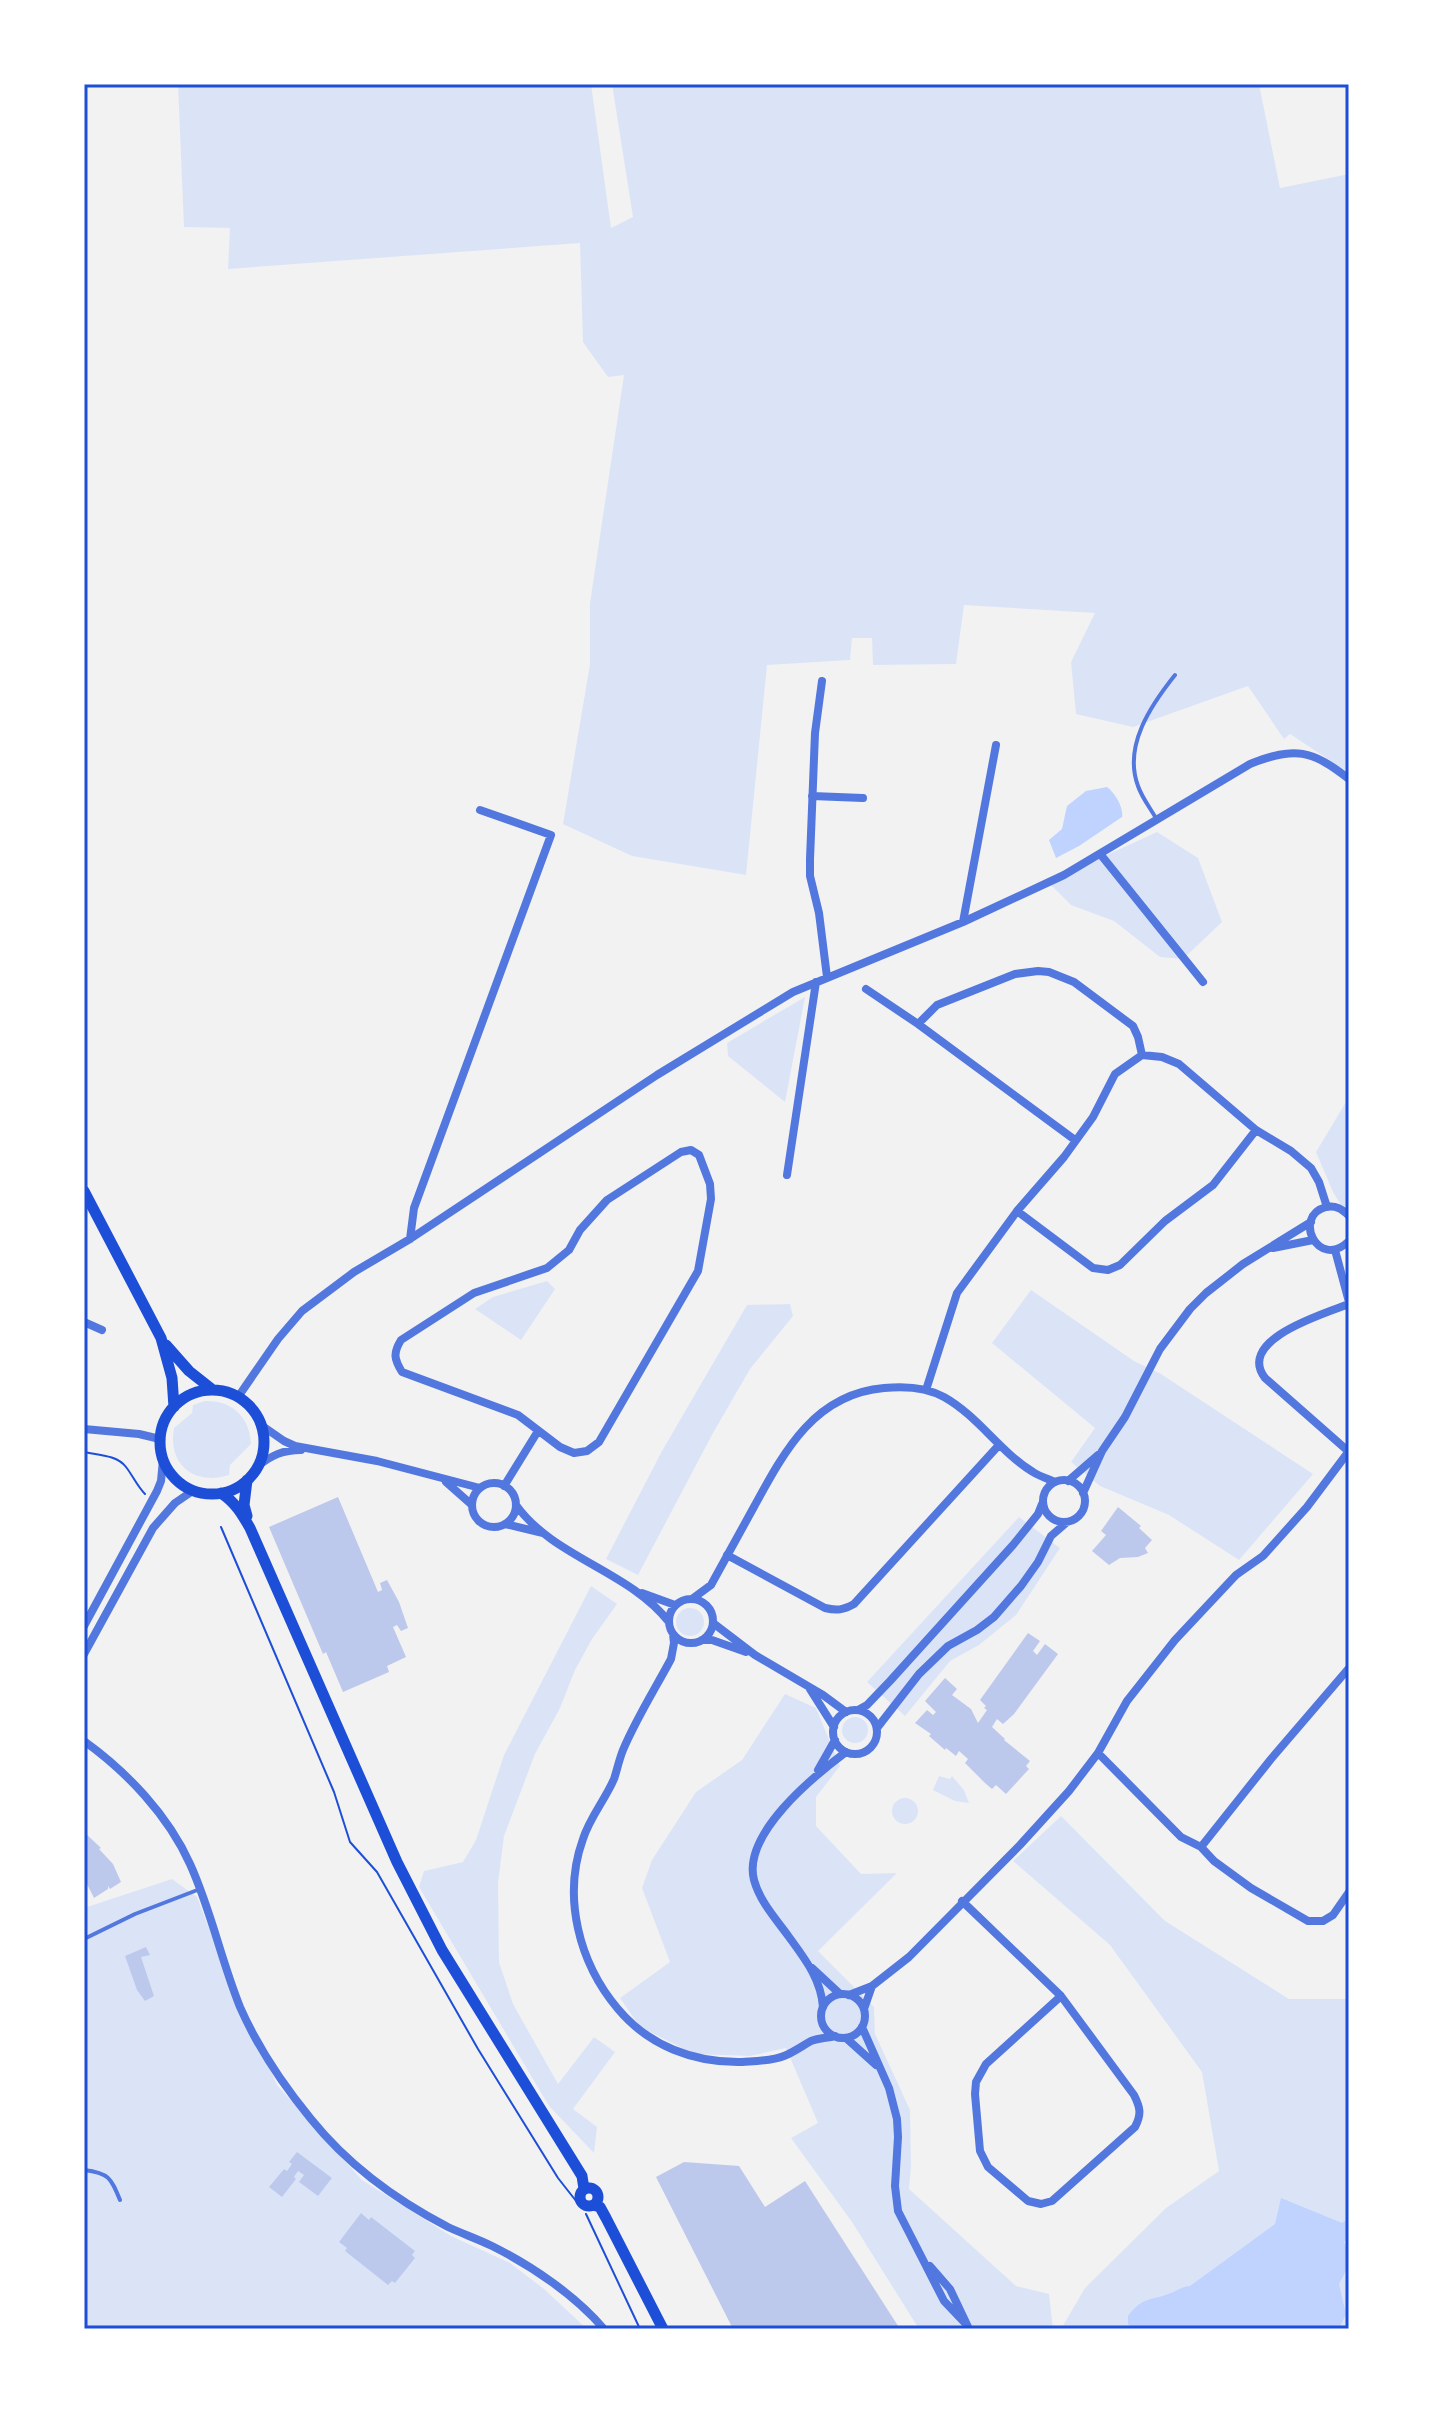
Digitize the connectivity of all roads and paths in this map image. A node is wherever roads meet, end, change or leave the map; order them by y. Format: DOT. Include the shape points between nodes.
graph roads {
  1 [pos="1175,675"];
  2 [pos="822,681"];
  3 [pos="996,745"];
  4 [pos="1349,779"];
  5 [pos="812,796"];
  6 [pos="863,798"];
  7 [pos="480,810"];
  8 [pos="1158,821"];
  9 [pos="1101,855"];
  10 [pos="963,922"];
  11 [pos="827,977"];
  12 [pos="816,982"];
  13 [pos="1203,982"];
  14 [pos="866,989"];
  15 [pos="918,1024"];
  16 [pos="1142,1055"];
  17 [pos="1256,1130"];
  18 [pos="1075,1140"];
  19 [pos="787,1175"];
  20 [pos="84,1191"];
  21 [pos="1327,1207"];
  22 [pos="1017,1211"];
  23 [pos="1349,1216"];
  24 [pos="1311,1222"];
  25 [pos="410,1239"];
  26 [pos="1313,1240"];
  27 [pos="1349,1241"];
  28 [pos="1269,1249"];
  29 [pos="1335,1250"];
  30 [pos="1349,1303"];
  31 [pos="84,1322"];
  32 [pos="102,1330"];
  33 [pos="161,1338"];
  34 [pos="213,1390"];
  35 [pos="926,1390"];
  36 [pos="238,1397"];
  37 [pos="174,1407"];
  38 [pos="261,1425"];
  39 [pos="84,1429"];
  40 [pos="538,1431"];
  41 [pos="160,1439"];
  42 [pos="999,1445"];
  43 [pos="312,1449"];
  44 [pos="1102,1451"];
  45 [pos="1348,1451"];
  46 [pos="84,1452"];
  47 [pos="163,1460"];
  48 [pos="258,1466"];
  49 [pos="1033,1472"];
  50 [pos="442,1479"];
  51 [pos="247,1480"];
  52 [pos="1068,1481"];
  53 [pos="1055,1482"];
  54 [pos="504,1486"];
  55 [pos="480,1488"];
  56 [pos="194,1490"];
  57 [pos="1044,1492"];
  58 [pos="221,1493"];
  59 [pos="1083,1493"];
  60 [pos="153,1499"];
  61 [pos="1042,1504"];
  62 [pos="472,1505"];
  63 [pos="516,1505"];
  64 [pos="1066,1523"];
  65 [pos="505,1524"];
  66 [pos="221,1527"];
  67 [pos="250,1528"];
  68 [pos="543,1534"];
  69 [pos="727,1555"];
  70 [pos="711,1585"];
  71 [pos="634,1590"];
  72 [pos="692,1599"];
  73 [pos="675,1605"];
  74 [pos="709,1608"];
  75 [pos="669,1622"];
  76 [pos="713,1623"];
  77 [pos="84,1626"];
  78 [pos="673,1634"];
  79 [pos="702,1640"];
  80 [pos="687,1643"];
  81 [pos="84,1654"];
  82 [pos="755,1655"];
  83 [pos="671,1659"];
  84 [pos="1349,1668"];
  85 [pos="810,1688"];
  86 [pos="858,1710"];
  87 [pos="846,1712"];
  88 [pos="834,1727"];
  89 [pos="877,1728"];
  90 [pos="835,1740"];
  91 [pos="84,1741"];
  92 [pos="846,1752"];
  93 [pos="1098,1753"];
  94 [pos="816,1775"];
  95 [pos="1201,1847"];
  96 [pos="200,1889"];
  97 [pos="1349,1892"];
  98 [pos="962,1901"];
  99 [pos="84,1939"];
  100 [pos="811,1968"];
  101 [pos="872,1986"];
  102 [pos="845,1995"];
  103 [pos="1061,1996"];
  104 [pos="823,2007"];
  105 [pos="864,2009"];
  106 [pos="822,2022"];
  107 [pos="862,2027"];
  108 [pos="835,2036"];
  109 [pos="846,2038"];
  110 [pos="812,2041"];
  111 [pos="880,2068"];
  112 [pos="84,2170"];
  113 [pos="120,2200"];
  114 [pos="967,2326"];
  115 [pos="604,2329"];
  116 [pos="640,2329"];
  117 [pos="663,2329"];
  1 -- 8 [label="lane" via="1149,710 1135,751 1138,786"];
  2 -- 5 [label="street"];
  3 -- 10 [label="street"];
  4 -- 8 [label="street" via="1326,761 1299,752 1275,754"];
  5 -- 6 [label="street"];
  5 -- 11 [label="street" via="810,876"];
  7 -- 25 [label="street" via="551,835 414,1208"];
  8 -- 9 [label="street"];
  9 -- 10 [label="street"];
  9 -- 13 [label="street"];
  10 -- 11 [label="street"];
  11 -- 12 [label="street"];
  12 -- 19 [label="street"];
  12 -- 25 [label="street" via="657,1075"];
  14 -- 15 [label="street"];
  15 -- 16 [label="street" via="937,1005 1015,974 1049,972 1074,982 1133,1026"];
  15 -- 18 [label="street"];
  16 -- 17 [label="street" via="1179,1064"];
  16 -- 18 [label="street" via="1115,1074"];
  17 -- 21 [label="street" via="1311,1168"];
  17 -- 22 [label="street" via="1213,1185 1108,1270 1093,1268"];
  18 -- 22 [label="street"];
  20 -- 33 [label="main road"];
  21 -- 23 [label="street"];
  21 -- 24 [label="street"];
  22 -- 35 [label="street" via="957,1293"];
  24 -- 26 [label="street"];
  24 -- 28 [label="street"];
  25 -- 36 [label="street" via="302,1311"];
  26 -- 28 [label="street"];
  26 -- 29 [label="street" via="1323,1249"];
  27 -- 29 [label="street"];
  28 -- 44 [label="street" via="1190,1309 1160,1349"];
  29 -- 30 [label="street"];
  30 -- 45 [label="street" via="1284,1333 1258,1357 1265,1378"];
  31 -- 32 [label="street"];
  33 -- 34 [label="main road"];
  33 -- 37 [label="main road"];
  34 -- 36 [label="main road"];
  34 -- 37 [label="main road" via="191,1394"];
  35 -- 42 [label="street" via="963,1411"];
  35 -- 69 [label="street" via="871,1389 848,1396 814,1418 782,1454"];
  36 -- 38 [label="main road"];
  37 -- 41 [label="main road"];
  38 -- 43 [label="street" via="284,1441"];
  38 -- 48 [label="main road" via="264,1447"];
  39 -- 41 [label="street"];
  40 -- 40 [label="street" via="574,1453 599,1442 698,1271 711,1199 699,1155 691,1150 607,1200 569,1250 547,1268 474,1293 401,1340 394,1351 402,1372 518,1415"];
  40 -- 54 [label="street"];
  41 -- 47 [label="main road"];
  42 -- 49 [label="street"];
  42 -- 69 [label="street" via="846,1609 825,1608"];
  43 -- 48 [label="street" via="283,1451"];
  43 -- 50 [label="street"];
  44 -- 52 [label="street"];
  44 -- 59 [label="street"];
  45 -- 93 [label="street" via="1263,1556 1236,1575 1175,1640 1127,1701"];
  46 -- 60 [label="path" via="124,1464"];
  47 -- 56 [label="main road" via="176,1479"];
  47 -- 60 [label="street"];
  48 -- 51 [label="main road"];
  49 -- 53 [label="street"];
  49 -- 57 [label="street"];
  50 -- 55 [label="street"];
  50 -- 62 [label="street"];
  51 -- 58 [label="main road"];
  51 -- 67 [label="main road" via="244,1505"];
  52 -- 53 [label="street"];
  52 -- 59 [label="street"];
  53 -- 57 [label="street"];
  54 -- 55 [label="street"];
  54 -- 63 [label="street"];
  55 -- 62 [label="street"];
  56 -- 58 [label="main road"];
  56 -- 81 [label="street" via="153,1528"];
  57 -- 61 [label="street"];
  58 -- 67 [label="main road"];
  59 -- 64 [label="street" via="1080,1515"];
  60 -- 77 [label="street"];
  61 -- 64 [label="street" via="1048,1516"];
  61 -- 86 [label="street" via="1013,1545"];
  62 -- 65 [label="street" via="482,1523"];
  63 -- 65 [label="street"];
  63 -- 68 [label="street"];
  64 -- 89 [label="street" via="1051,1536 1038,1562 994,1617 948,1646"];
  65 -- 68 [label="street"];
  66 -- 116 [label="path" via="334,1792 350,1842 377,1872 524,2125 591,2222"];
  67 -- 117 [label="main road" via="397,1862 442,1950 582,2176 580,2200 600,2207"];
  68 -- 71 [label="street"];
  69 -- 70 [label="street"];
  70 -- 72 [label="street"];
  70 -- 74 [label="street"];
  71 -- 73 [label="street"];
  71 -- 75 [label="street"];
  72 -- 73 [label="street"];
  72 -- 74 [label="street"];
  73 -- 75 [label="street"];
  74 -- 76 [label="street"];
  75 -- 78 [label="street"];
  76 -- 79 [label="street"];
  76 -- 82 [label="street"];
  78 -- 80 [label="street"];
  78 -- 83 [label="street"];
  79 -- 80 [label="street"];
  79 -- 82 [label="street"];
  80 -- 83 [label="street"];
  82 -- 85 [label="street"];
  83 -- 110 [label="street" via="578,1854 574,1898 582,1948 622,2013 643,2035 667,2047 695,2058 740,2062 783,2056"];
  84 -- 95 [label="street"];
  85 -- 87 [label="street"];
  85 -- 88 [label="street"];
  86 -- 87 [label="street"];
  86 -- 89 [label="street" via="871,1716"];
  87 -- 88 [label="street"];
  88 -- 90 [label="street"];
  89 -- 92 [label="street" via="867,1751"];
  90 -- 92 [label="street"];
  90 -- 94 [label="street"];
  91 -- 96 [label="street" via="108,1759 165,1822"];
  92 -- 94 [label="street"];
  93 -- 95 [label="street" via="1181,1837"];
  93 -- 98 [label="street" via="1020,1845"];
  94 -- 100 [label="street" via="772,1822 753,1862 764,1902"];
  95 -- 97 [label="street" via="1251,1888 1308,1921 1333,1915"];
  96 -- 99 [label="lane"];
  96 -- 115 [label="street" via="239,2003 265,2056 325,2137 383,2187 536,2272"];
  98 -- 101 [label="street" via="909,1957"];
  98 -- 103 [label="street"];
  100 -- 102 [label="street"];
  100 -- 104 [label="street"];
  101 -- 102 [label="street"];
  101 -- 105 [label="street"];
  102 -- 104 [label="street"];
  102 -- 105 [label="street"];
  103 -- 103 [label="street" via="1134,2095 1140,2118 1094,2166 1041,2204 1028,2201 988,2167 980,2151 976,2082 986,2064"];
  104 -- 106 [label="street"];
  105 -- 107 [label="street"];
  106 -- 108 [label="street"];
  106 -- 110 [label="street"];
  107 -- 109 [label="street"];
  107 -- 111 [label="street"];
  108 -- 109 [label="street"];
  108 -- 110 [label="street"];
  109 -- 111 [label="street"];
  111 -- 114 [label="street" via="897,2119 898,2211 921,2255 950,2289"];
  112 -- 113 [label="lane" via="112,2180"];
}
